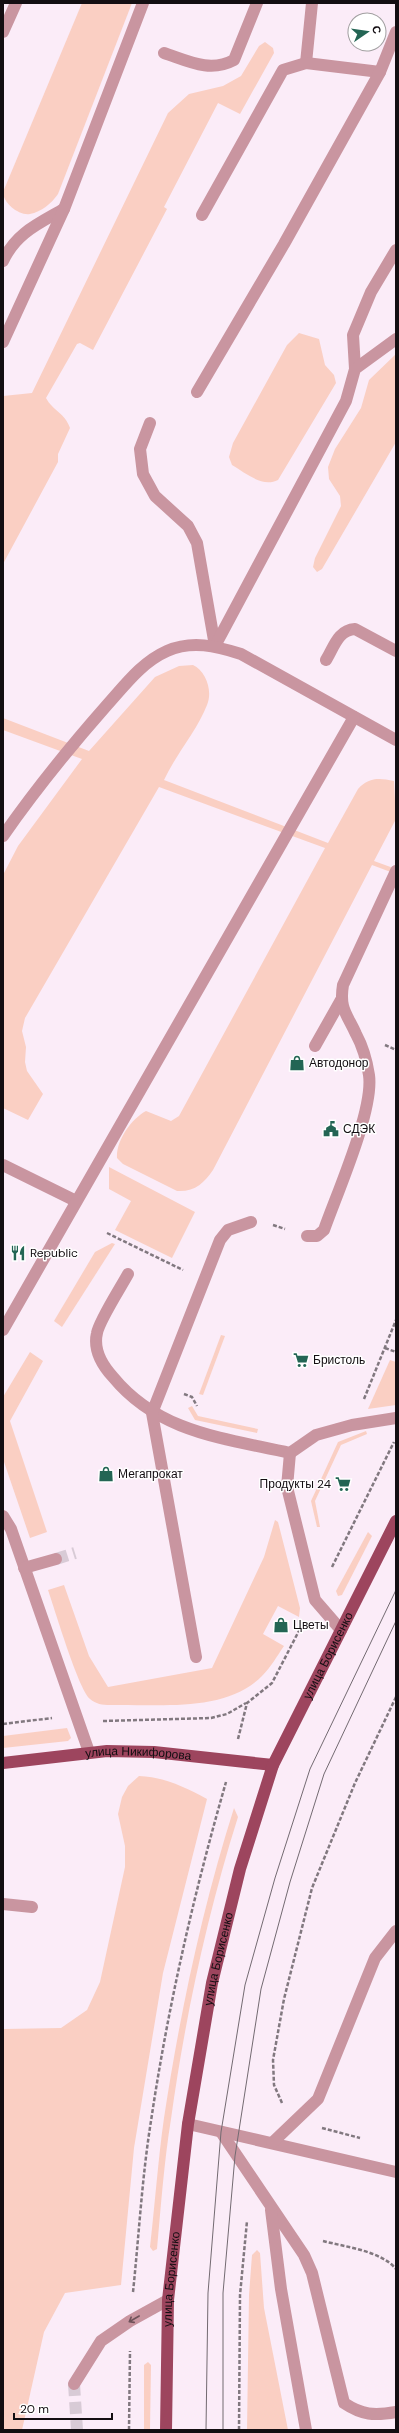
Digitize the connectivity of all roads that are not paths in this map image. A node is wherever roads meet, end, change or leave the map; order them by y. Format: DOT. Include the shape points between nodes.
graph roads {
  1 [pos="16,3"];
  2 [pos="143,3"];
  3 [pos="257,3"];
  4 [pos="312,3"];
  5 [pos="3,32"];
  6 [pos="396,32"];
  7 [pos="164,52"];
  8 [pos="306,63"];
  9 [pos="380,72"];
  10 [pos="64,209"];
  11 [pos="202,215"];
  12 [pos="396,250"];
  13 [pos="3,261"];
  14 [pos="396,339"];
  15 [pos="3,342"];
  16 [pos="354,369"];
  17 [pos="197,392"];
  18 [pos="150,423"];
  19 [pos="215,646"];
  20 [pos="396,651"];
  21 [pos="326,660"];
  22 [pos="354,717"];
  23 [pos="396,740"];
  24 [pos="3,836"];
  25 [pos="396,871"];
  26 [pos="341,1000"];
  27 [pos="315,1046"];
  28 [pos="3,1165"];
  29 [pos="76,1201"];
  30 [pos="250,1222"];
  31 [pos="307,1236"];
  32 [pos="128,1274"];
  33 [pos="3,1330"];
  34 [pos="152,1413"];
  35 [pos="396,1418"];
  36 [pos="290,1453"];
  37 [pos="3,1516"];
  38 [pos="396,1521"];
  39 [pos="7,1530"];
  40 [pos="56,1558"];
  41 [pos="24,1568"];
  42 [pos="341,1630"];
  43 [pos="196,1658"];
  44 [pos="89,1752"];
  45 [pos="3,1763"];
  46 [pos="273,1765"];
  47 [pos="3,1904"];
  48 [pos="32,1907"];
  49 [pos="396,1931"];
  50 [pos="188,2124"];
  51 [pos="221,2132"];
  52 [pos="272,2143"];
  53 [pos="396,2172"];
  54 [pos="271,2207"];
  55 [pos="168,2300"];
  56 [pos="74,2384"];
  57 [pos="396,2412"];
  58 [pos="166,2430"];
  59 [pos="306,2430"];
  1 -- 5 [label="lane"];
  2 -- 10 [label="lane"];
  3 -- 7 [label="lane" via="234,60 212,67"];
  4 -- 8 [label="lane"];
  6 -- 9 [label="lane"];
  8 -- 9 [label="lane"];
  8 -- 11 [label="lane" via="289,67 277,78"];
  9 -- 17 [label="lane" via="284,244"];
  10 -- 13 [label="lane" via="22,233 8,250"];
  10 -- 15 [label="lane"];
  12 -- 16 [label="lane" via="371,292 353,335"];
  14 -- 16 [label="lane"];
  16 -- 19 [label="lane" via="346,401"];
  18 -- 19 [label="lane" via="140,449 143,474 155,496 188,526 197,543"];
  19 -- 22 [label="lane" via="241,654"];
  19 -- 24 [label="lane" via="192,645 168,651 143,665 73,744"];
  20 -- 21 [label="lane" via="356,629 348,629 341,633"];
  22 -- 23 [label="lane"];
  22 -- 29 [label="lane"];
  25 -- 26 [label="lane" via="343,985"];
  26 -- 27 [label="lane"];
  26 -- 31 [label="lane" via="346,1017 356,1034 369,1075 368,1103 324,1230 317,1236"];
  28 -- 29 [label="lane"];
  29 -- 33 [label="lane"];
  30 -- 34 [label="lane" via="228,1230 220,1240"];
  32 -- 34 [label="lane" via="97,1334 98,1351 102,1364 119,1385"];
  34 -- 36 [label="lane" via="188,1429"];
  34 -- 43 [label="lane"];
  35 -- 36 [label="lane" via="352,1425 316,1435"];
  36 -- 42 [label="lane" via="287,1487 315,1600"];
  37 -- 39 [label="lane"];
  38 -- 42 [label="main road, улица Борисенко"];
  39 -- 41 [label="lane"];
  40 -- 41 [label="lane"];
  41 -- 44 [label="lane"];
  42 -- 46 [label="main road, улица Борисенко"];
  44 -- 45 [label="main road, улица Никифорова"];
  44 -- 46 [label="main road, улица Никифорова" via="154,1752"];
  46 -- 50 [label="main road, улица Борисенко" via="240,1869 212,1983"];
  47 -- 48 [label="lane"];
  49 -- 52 [label="lane" via="375,1958 318,2099"];
  50 -- 51 [label="lane"];
  50 -- 55 [label="main road, улица Борисенко"];
  51 -- 52 [label="lane"];
  51 -- 54 [label="lane"];
  52 -- 53 [label="lane"];
  54 -- 57 [label="lane" via="304,2255 312,2273 344,2403 358,2413 380,2415"];
  54 -- 59 [label="lane" via="281,2289"];
  55 -- 56 [label="lane, one-way" via="101,2341"];
  55 -- 58 [label="main road, улица Борисенко"];
}
